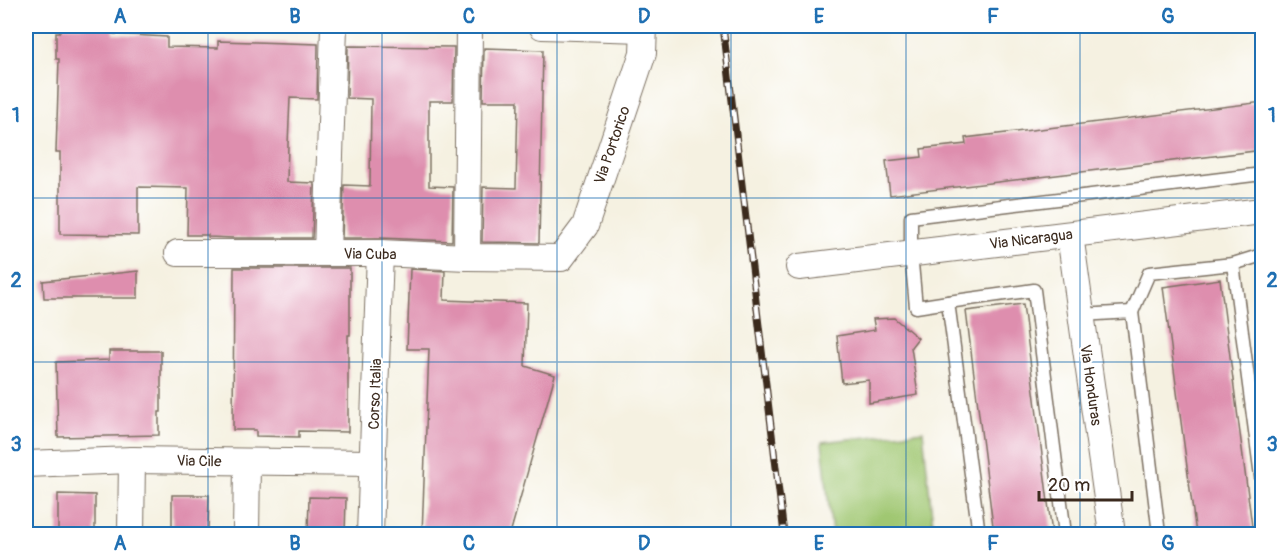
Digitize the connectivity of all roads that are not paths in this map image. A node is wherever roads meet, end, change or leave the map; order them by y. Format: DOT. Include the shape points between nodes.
graph roads {
  1 [pos="334,26"];
  2 [pos="469,26"];
  3 [pos="542,26"];
  4 [pos="644,27"];
  5 [pos="1263,174"];
  6 [pos="1263,211"];
  7 [pos="1070,235"];
  8 [pos="178,253"];
  9 [pos="327,253"];
  10 [pos="380,253"];
  11 [pos="911,253"];
  12 [pos="1263,255"];
  13 [pos="467,257"];
  14 [pos="561,258"];
  15 [pos="1233,264"];
  16 [pos="799,267"];
  17 [pos="948,302"];
  18 [pos="1132,312"];
  19 [pos="1081,315"];
  20 [pos="132,460"];
  21 [pos="247,462"];
  22 [pos="373,463"];
  23 [pos="26,464"];
  24 [pos="1263,484"];
  25 [pos="131,534"];
  26 [pos="246,534"];
  27 [pos="370,534"];
  28 [pos="979,534"];
  29 [pos="1065,534"];
  30 [pos="1112,534"];
  31 [pos="1159,534"];
  1 -- 9 [label="street"];
  2 -- 13 [label="street"];
  3 -- 4 [label="street"];
  4 -- 14 [label="street, Via Portorico" via="643,53 585,226"];
  5 -- 11 [label="lane" via="911,217"];
  6 -- 7 [label="street, Via Nicaragua"];
  7 -- 11 [label="street, Via Nicaragua"];
  7 -- 19 [label="street, Via Honduras"];
  8 -- 9 [label="street, Via Cuba"];
  9 -- 10 [label="street, Via Cuba"];
  10 -- 13 [label="street, Via Cuba"];
  10 -- 22 [label="street, Corso Italia"];
  11 -- 16 [label="street, Via Nicaragua"];
  11 -- 17 [label="lane" via="916,307"];
  12 -- 15 [label="lane"];
  13 -- 14 [label="street, Via Cuba"];
  15 -- 18 [label="lane" via="1149,273"];
  15 -- 24 [label="lane"];
  17 -- 28 [label="lane"];
  17 -- 29 [label="lane" via="1034,290"];
  18 -- 19 [label="lane"];
  18 -- 31 [label="lane"];
  19 -- 30 [label="street, Via Honduras"];
  20 -- 21 [label="street, Via Cile"];
  20 -- 23 [label="street, Via Cile"];
  20 -- 25 [label="street"];
  21 -- 22 [label="street, Via Cile"];
  21 -- 26 [label="street"];
  22 -- 27 [label="street, Corso Italia"];
}
